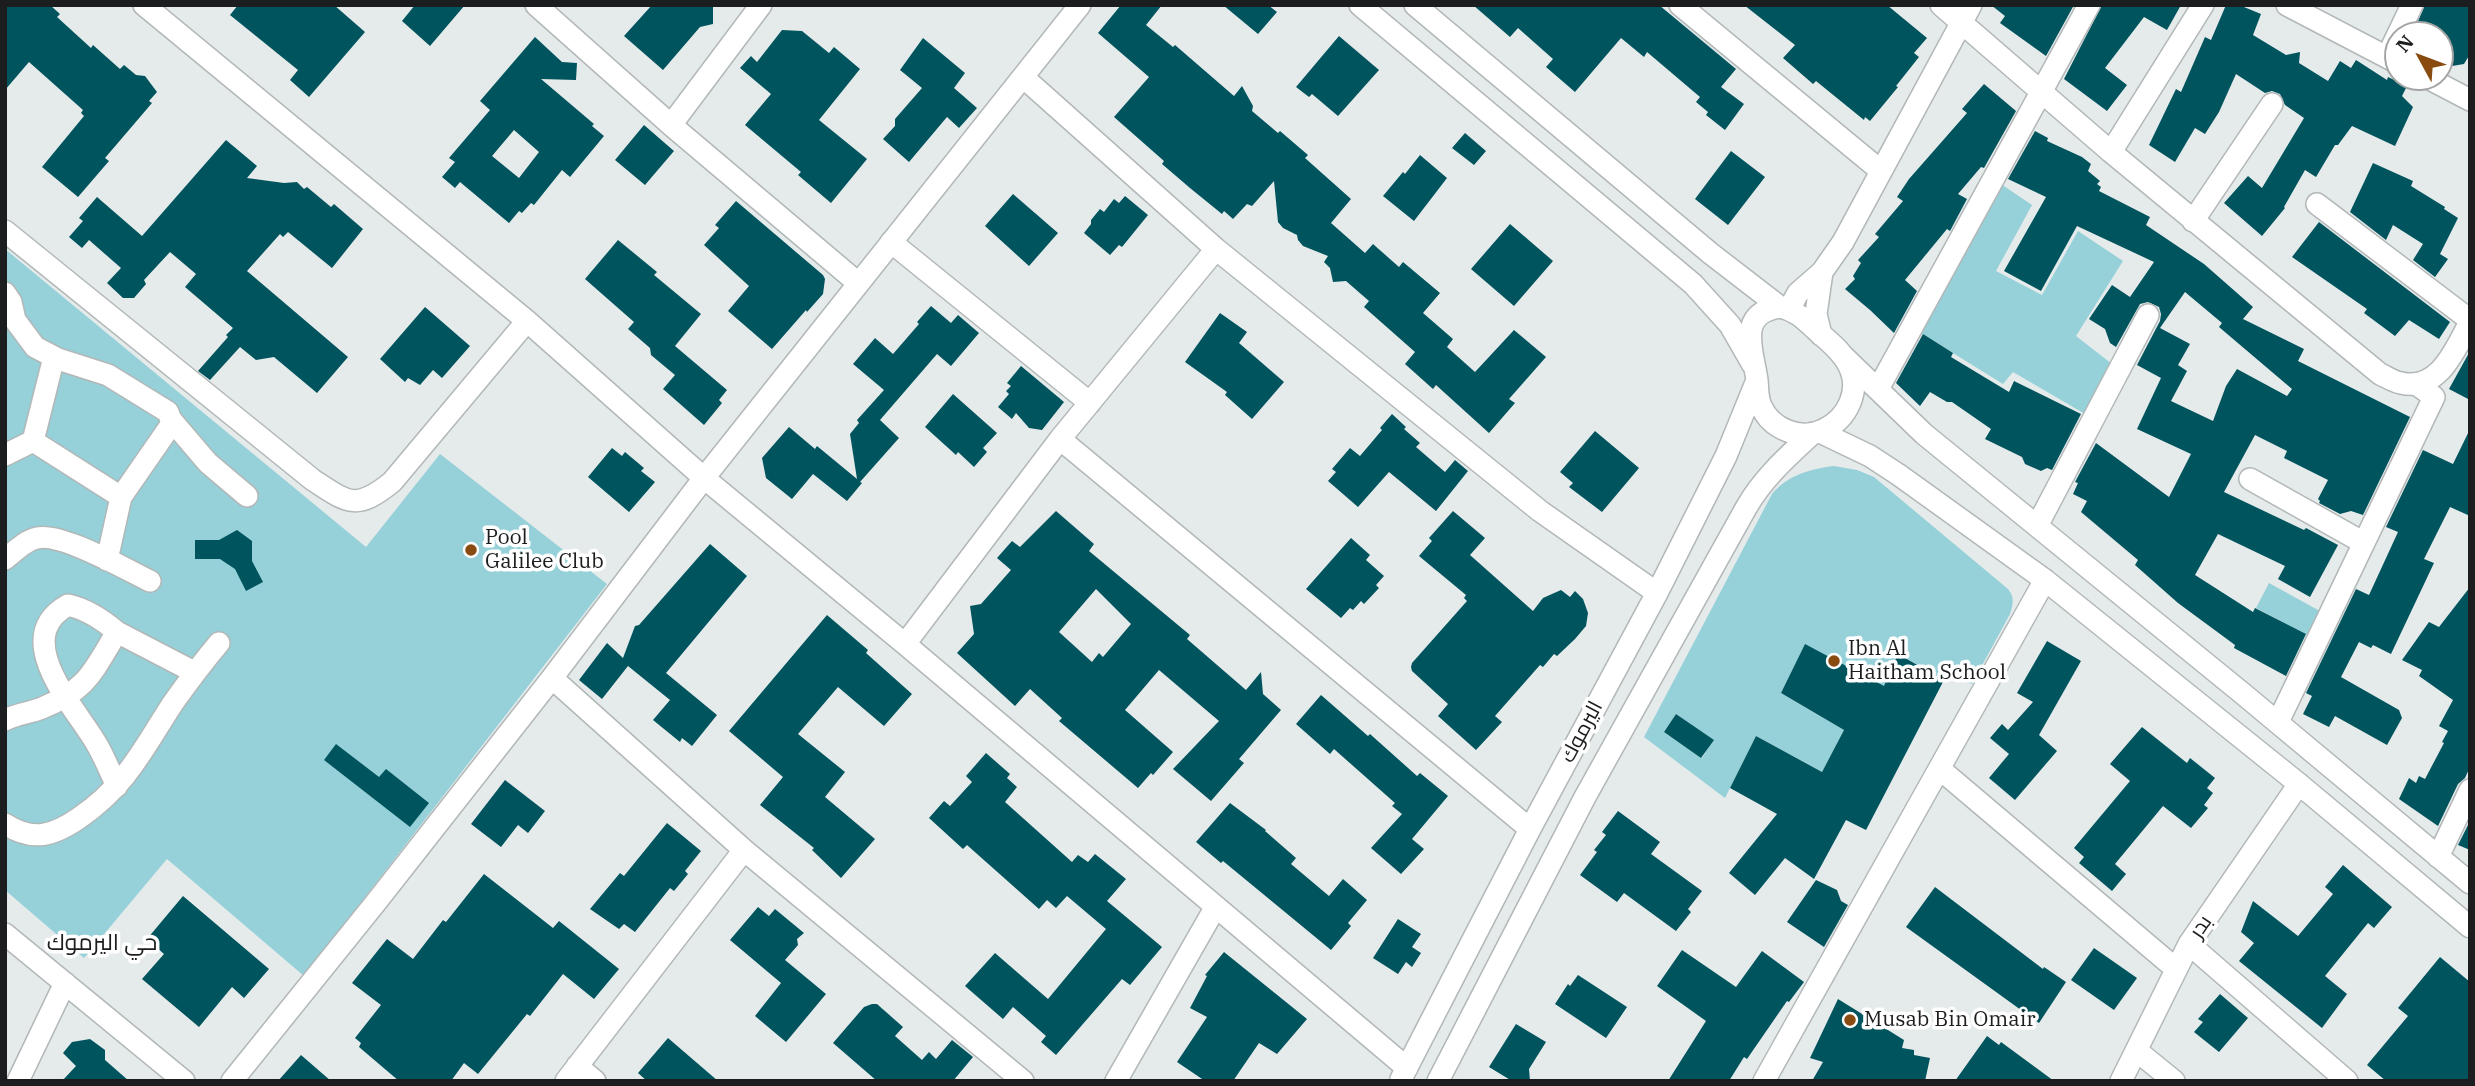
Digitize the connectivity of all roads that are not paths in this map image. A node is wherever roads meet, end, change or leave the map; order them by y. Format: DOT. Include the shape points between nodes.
graph roads {
  1 [pos="144,5"];
  2 [pos="536,5"];
  3 [pos="761,5"];
  4 [pos="1080,5"];
  5 [pos="1360,5"];
  6 [pos="1415,5"];
  7 [pos="1680,5"];
  8 [pos="1941,5"];
  9 [pos="2089,5"];
  10 [pos="2203,5"];
  11 [pos="2287,5"];
  12 [pos="1966,14"];
  13 [pos="2384,55"];
  14 [pos="1023,77"];
  15 [pos="2453,91"];
  16 [pos="2042,93"];
  17 [pos="2470,100"];
  18 [pos="2272,104"];
  19 [pos="671,125"];
  20 [pos="2111,152"];
  21 [pos="1881,171"];
  22 [pos="2317,204"];
  23 [pos="2193,221"];
  24 [pos="5,231"];
  25 [pos="891,242"];
  26 [pos="1216,249"];
  27 [pos="1822,272"];
  28 [pos="858,283"];
  29 [pos="5,293"];
  30 [pos="1785,308"];
  31 [pos="2148,315"];
  32 [pos="527,321"];
  33 [pos="2470,321"];
  34 [pos="10,322"];
  35 [pos="1821,335"];
  36 [pos="1842,354"];
  37 [pos="54,357"];
  38 [pos="1755,372"];
  39 [pos="2416,384"];
  40 [pos="1878,389"];
  41 [pos="1090,403"];
  42 [pos="172,423"];
  43 [pos="1817,433"];
  44 [pos="1060,439"];
  45 [pos="33,441"];
  46 [pos="5,455"];
  47 [pos="704,478"];
  48 [pos="2249,479"];
  49 [pos="247,496"];
  50 [pos="121,498"];
  51 [pos="2037,526"];
  52 [pos="2364,542"];
  53 [pos="5,559"];
  54 [pos="107,560"];
  55 [pos="2045,580"];
  56 [pos="150,582"];
  57 [pos="1657,593"];
  58 [pos="117,632"];
  59 [pos="219,643"];
  60 [pos="905,644"];
  61 [pos="194,672"];
  62 [pos="552,678"];
  63 [pos="65,698"];
  64 [pos="5,720"];
  65 [pos="2278,722"];
  66 [pos="1941,770"];
  67 [pos="2299,784"];
  68 [pos="117,786"];
  69 [pos="2470,790"];
  70 [pos="5,824"];
  71 [pos="1530,829"];
  72 [pos="744,850"];
  73 [pos="2438,857"];
  74 [pos="2470,883"];
  75 [pos="1215,908"];
  76 [pos="2470,927"];
  77 [pos="5,934"];
  78 [pos="2189,944"];
  79 [pos="2176,969"];
  80 [pos="65,983"];
  81 [pos="2137,1051"];
  82 [pos="572,1073"];
  83 [pos="1403,1074"];
  84 [pos="18,1081"];
  85 [pos="184,1081"];
  86 [pos="232,1081"];
  87 [pos="595,1081"];
  88 [pos="1023,1081"];
  89 [pos="1116,1081"];
  90 [pos="1438,1081"];
  91 [pos="1764,1081"];
  92 [pos="2121,1081"];
  93 [pos="2174,1081"];
  94 [pos="2347,1081"];
  1 -- 32 [label="street"];
  2 -- 19 [label="street"];
  3 -- 19 [label="street"];
  4 -- 14 [label="street"];
  5 -- 38 [label="street" via="1693,284 1730,325"];
  6 -- 30 [label="street" via="1710,253"];
  7 -- 21 [label="street"];
  8 -- 12 [label="street"];
  9 -- 16 [label="street"];
  10 -- 20 [label="street"];
  11 -- 13 [label="street"];
  12 -- 16 [label="street"];
  12 -- 21 [label="street"];
  14 -- 25 [label="street"];
  14 -- 26 [label="street"];
  15 -- 17 [label="street"];
  16 -- 20 [label="street"];
  16 -- 40 [label="street"];
  18 -- 23 [label="street"];
  19 -- 28 [label="street"];
  20 -- 23 [label="street"];
  21 -- 27 [label="street"];
  22 -- 33 [label="street"];
  23 -- 39 [label="street" via="2380,374"];
  24 -- 32 [label="street" via="313,480 340,498 357,502 372,498 392,482"];
  25 -- 28 [label="street"];
  25 -- 41 [label="street"];
  26 -- 41 [label="street"];
  26 -- 57 [label="street" via="1540,511"];
  27 -- 30 [label="street"];
  27 -- 35 [label="street" via="1816,314"];
  28 -- 47 [label="street"];
  29 -- 34 [label="street" via="11,302"];
  30 -- 35 [label="street"];
  30 -- 38 [label="street" via="1762,313 1751,328"];
  31 -- 51 [label="street"];
  32 -- 47 [label="street"];
  33 -- 39 [label="street" via="2449,363"];
  34 -- 37 [label="street" via="35,347"];
  35 -- 36 [label="street"];
  36 -- 40 [label="street"];
  36 -- 43 [label="street" via="1850,366 1852,398 1835,425"];
  37 -- 42 [label="street" via="108,375 168,412"];
  37 -- 45 [label="street"];
  38 -- 43 [label="street" via="1761,407 1768,418 1792,433"];
  38 -- 57 [label="street, اليرموك" via="1726,456"];
  39 -- 52 [label="street" via="2434,397"];
  40 -- 51 [label="street" via="1924,434"];
  41 -- 44 [label="street"];
  42 -- 49 [label="street" via="208,463"];
  42 -- 50 [label="street"];
  43 -- 55 [label="street" via="1880,462"];
  43 -- 90 [label="street" via="1756,490 1585,797"];
  44 -- 60 [label="street"];
  44 -- 71 [label="street"];
  45 -- 46 [label="street"];
  45 -- 50 [label="street"];
  47 -- 60 [label="street"];
  47 -- 62 [label="street"];
  48 -- 52 [label="street"];
  50 -- 54 [label="street"];
  51 -- 65 [label="street"];
  52 -- 65 [label="street"];
  53 -- 54 [label="street" via="37,538 58,538"];
  54 -- 56 [label="street"];
  55 -- 66 [label="street"];
  55 -- 67 [label="street"];
  57 -- 71 [label="street, اليرموك"];
  58 -- 61 [label="street"];
  58 -- 63 [label="street" via="92,674"];
  58 -- 63 [label="street" via="82,608 68,605 57,611 47,627 47,663"];
  59 -- 61 [label="street"];
  60 -- 75 [label="street"];
  61 -- 68 [label="street"];
  62 -- 72 [label="street"];
  62 -- 86 [label="street"];
  63 -- 64 [label="street"];
  63 -- 68 [label="street" via="97,744"];
  65 -- 73 [label="street"];
  66 -- 79 [label="street"];
  66 -- 91 [label="street"];
  67 -- 76 [label="street"];
  67 -- 78 [label="street, بدر"];
  68 -- 70 [label="street" via="58,831 39,836 19,833"];
  69 -- 73 [label="street"];
  71 -- 83 [label="street, اليرموك"];
  72 -- 82 [label="street"];
  72 -- 88 [label="street"];
  73 -- 74 [label="street"];
  75 -- 83 [label="street"];
  75 -- 89 [label="street"];
  77 -- 80 [label="street"];
  78 -- 79 [label="street, بدر"];
  78 -- 94 [label="street"];
  79 -- 81 [label="street, بدر"];
  80 -- 84 [label="street"];
  80 -- 85 [label="street"];
  81 -- 92 [label="street, بدر"];
  81 -- 93 [label="street"];
  82 -- 87 [label="street"];
}
